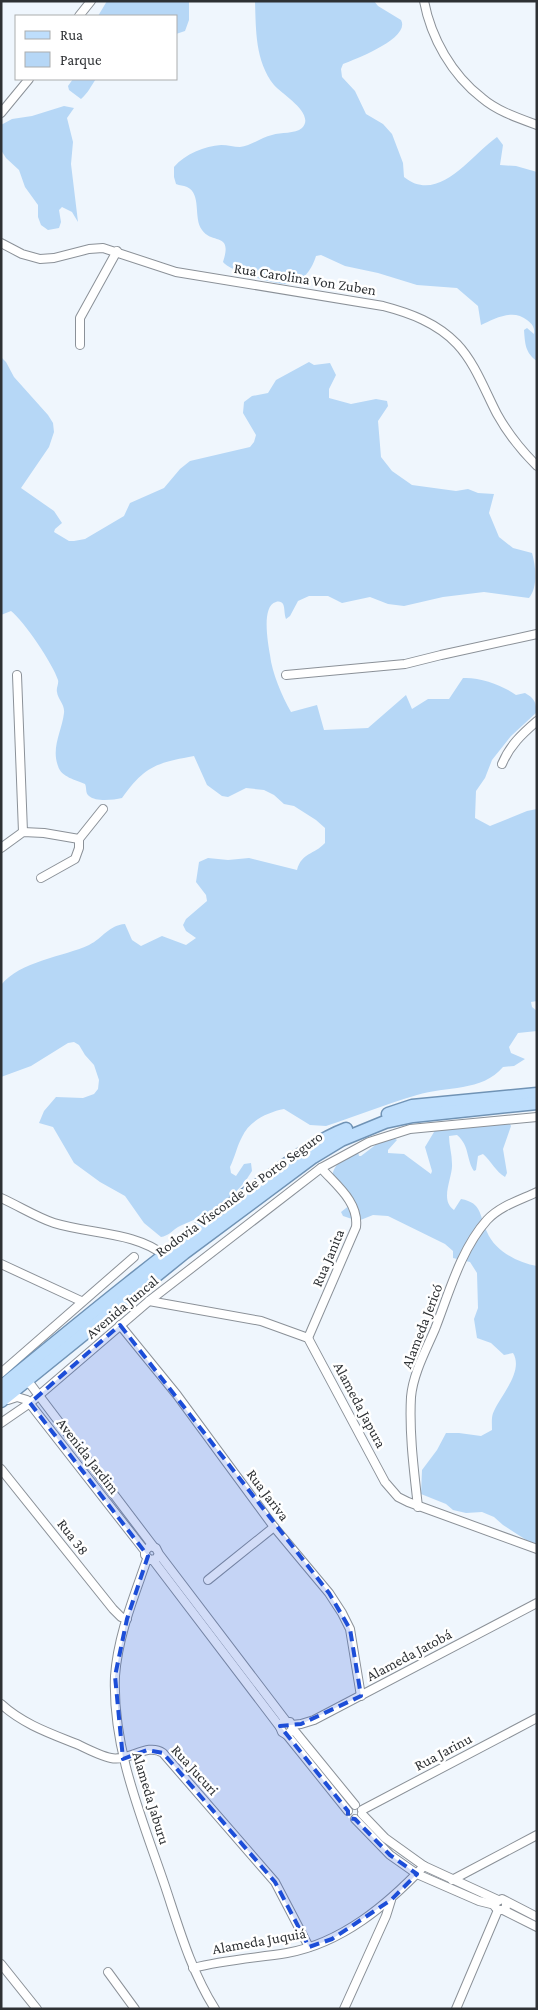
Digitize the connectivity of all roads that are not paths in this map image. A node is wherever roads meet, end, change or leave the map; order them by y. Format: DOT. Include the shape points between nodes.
graph roads {
  1 [pos="92,1"];
  2 [pos="424,1"];
  3 [pos="80,15"];
  4 [pos="28,80"];
  5 [pos="1,113"];
  6 [pos="537,125"];
  7 [pos="1,243"];
  8 [pos="117,251"];
  9 [pos="80,345"];
  10 [pos="537,466"];
  11 [pos="537,634"];
  12 [pos="17,675"];
  13 [pos="286,675"];
  14 [pos="537,721"];
  15 [pos="502,764"];
  16 [pos="103,809"];
  17 [pos="23,832"];
  18 [pos="79,839"];
  19 [pos="1,848"];
  20 [pos="42,878"];
  21 [pos="537,1094"];
  22 [pos="537,1103"];
  23 [pos="537,1117"];
  24 [pos="321,1168"];
  25 [pos="537,1192"];
  26 [pos="1,1198"];
  27 [pos="165,1256"];
  28 [pos="134,1257"];
  29 [pos="1,1264"];
  30 [pos="148,1301"];
  31 [pos="81,1302"];
  32 [pos="120,1325"];
  33 [pos="308,1338"];
  34 [pos="1,1373"];
  35 [pos="26,1382"];
  36 [pos="2,1387"];
  37 [pos="38,1396"];
  38 [pos="1,1402"];
  39 [pos="30,1403"];
  40 [pos="1,1423"];
  41 [pos="1,1469"];
  42 [pos="418,1507"];
  43 [pos="274,1527"];
  44 [pos="153,1546"];
  45 [pos="537,1550"];
  46 [pos="159,1554"];
  47 [pos="148,1557"];
  48 [pos="208,1580"];
  49 [pos="537,1603"];
  50 [pos="126,1619"];
  51 [pos="361,1696"];
  52 [pos="1,1704"];
  53 [pos="537,1718"];
  54 [pos="290,1728"];
  55 [pos="123,1758"];
  56 [pos="354,1805"];
  57 [pos="348,1811"];
  58 [pos="360,1815"];
  59 [pos="537,1835"];
  60 [pos="424,1866"];
  61 [pos="417,1874"];
  62 [pos="454,1878"];
  63 [pos="444,1886"];
  64 [pos="391,1900"];
  65 [pos="500,1906"];
  66 [pos="537,1916"];
  67 [pos="537,1927"];
  68 [pos="310,1947"];
  69 [pos="1,1964"];
  70 [pos="193,1968"];
  71 [pos="108,1972"];
  72 [pos="35,2008"];
  73 [pos="135,2009"];
  74 [pos="215,2009"];
  75 [pos="344,2009"];
  76 [pos="456,2009"];
  1 -- 3 [label="street"];
  2 -- 6 [label="street" via="427,18 440,47 456,72 482,99"];
  4 -- 5 [label="street"];
  7 -- 8 [label="street, Rua Carolina Von Zuben" via="40,259 89,249"];
  8 -- 9 [label="street" via="80,318"];
  8 -- 10 [label="street, Rua Carolina Von Zuben" via="176,272 383,306 427,321 458,345 507,430"];
  11 -- 13 [label="street" via="405,664"];
  12 -- 17 [label="street"];
  14 -- 15 [label="street" via="515,741"];
  16 -- 18 [label="street"];
  17 -- 18 [label="street" via="44,832"];
  17 -- 19 [label="street"];
  18 -- 20 [label="street" via="74,859"];
  21 -- 27 [label="main road, Rodovia Visconde de Porto Seguro" via="412,1106 338,1132 235,1202"];
  22 -- 35 [label="main road, Rodovia Visconde de Porto Seguro" via="413,1116 385,1122 341,1140 313,1157 184,1253"];
  23 -- 24 [label="street, Avenida Juncal" via="410,1129 369,1142"];
  24 -- 30 [label="street, Avenida Juncal"];
  24 -- 33 [label="street, Rua Janita" via="353,1205 356,1227"];
  25 -- 42 [label="street, Alameda Jericó" via="505,1207 476,1234 418,1370 411,1415"];
  26 -- 27 [label="street" via="54,1222 136,1241"];
  27 -- 36 [label="main road, Rodovia Visconde de Porto Seguro"];
  28 -- 31 [label="street"];
  29 -- 31 [label="street"];
  30 -- 32 [label="street, Avenida Juncal"];
  30 -- 33 [label="street" via="261,1321"];
  31 -- 34 [label="street"];
  32 -- 37 [label="street, Avenida Juncal"];
  32 -- 43 [label="street, Rua Jariva" via="177,1395"];
  33 -- 42 [label="street, Alameda Japura" via="386,1482 398,1497"];
  35 -- 36 [label="main road" via="16,1379"];
  35 -- 37 [label="street, Avenida Jardim"];
  35 -- 38 [label="main road, Rodovia Visconde de Porto Seguro"];
  37 -- 39 [label="street, Avenida Juncal"];
  37 -- 44 [label="street, Avenida Jardim"];
  38 -- 39 [label="street" via="17,1397"];
  39 -- 40 [label="street, Avenida Juncal"];
  39 -- 47 [label="street, Avenida Jardim"];
  41 -- 50 [label="street, Rua 38" via="113,1610"];
  42 -- 45 [label="street, Alameda Japura"];
  43 -- 48 [label="street"];
  43 -- 51 [label="street, Rua Jariva" via="342,1613 350,1629"];
  44 -- 46 [label="street, Avenida Jardim"];
  44 -- 47 [label="street" via="150,1546"];
  46 -- 47 [label="street" via="156,1559"];
  46 -- 54 [label="street"];
  47 -- 50 [label="street, Alameda Jaburu"];
  47 -- 54 [label="street, Avenida Jardim" via="280,1728 283,1722"];
  49 -- 51 [label="street, Alameda Jatobá"];
  50 -- 55 [label="street, Alameda Jaburu" via="115,1676"];
  51 -- 54 [label="street, Alameda Jatobá" via="314,1720"];
  52 -- 55 [label="street, Rua Jucuri" via="22,1720 45,1731 107,1757"];
  53 -- 58 [label="street, Rua Jarinu"];
  54 -- 56 [label="street"];
  54 -- 57 [label="street"];
  55 -- 68 [label="street, Rua Jucuri" via="155,1749 171,1760 275,1882"];
  55 -- 70 [label="street, Alameda Jaburu" via="132,1793"];
  56 -- 57 [label="street"];
  56 -- 58 [label="street"];
  57 -- 58 [label="street" via="350,1817"];
  58 -- 60 [label="street"];
  58 -- 61 [label="street" via="390,1855"];
  59 -- 62 [label="street"];
  60 -- 61 [label="street, Alameda Juquiá"];
  60 -- 62 [label="street"];
  61 -- 63 [label="street"];
  61 -- 64 [label="street, Alameda Juquiá"];
  62 -- 63 [label="street"];
  62 -- 65 [label="street"];
  63 -- 65 [label="street"];
  64 -- 68 [label="street, Alameda Juquiá" via="348,1930"];
  64 -- 75 [label="street"];
  65 -- 66 [label="street"];
  65 -- 67 [label="street"];
  65 -- 76 [label="street"];
  68 -- 70 [label="street, Alameda Juquiá"];
  69 -- 72 [label="street"];
  70 -- 74 [label="street, Alameda Jaburu"];
  71 -- 73 [label="street"];
}
